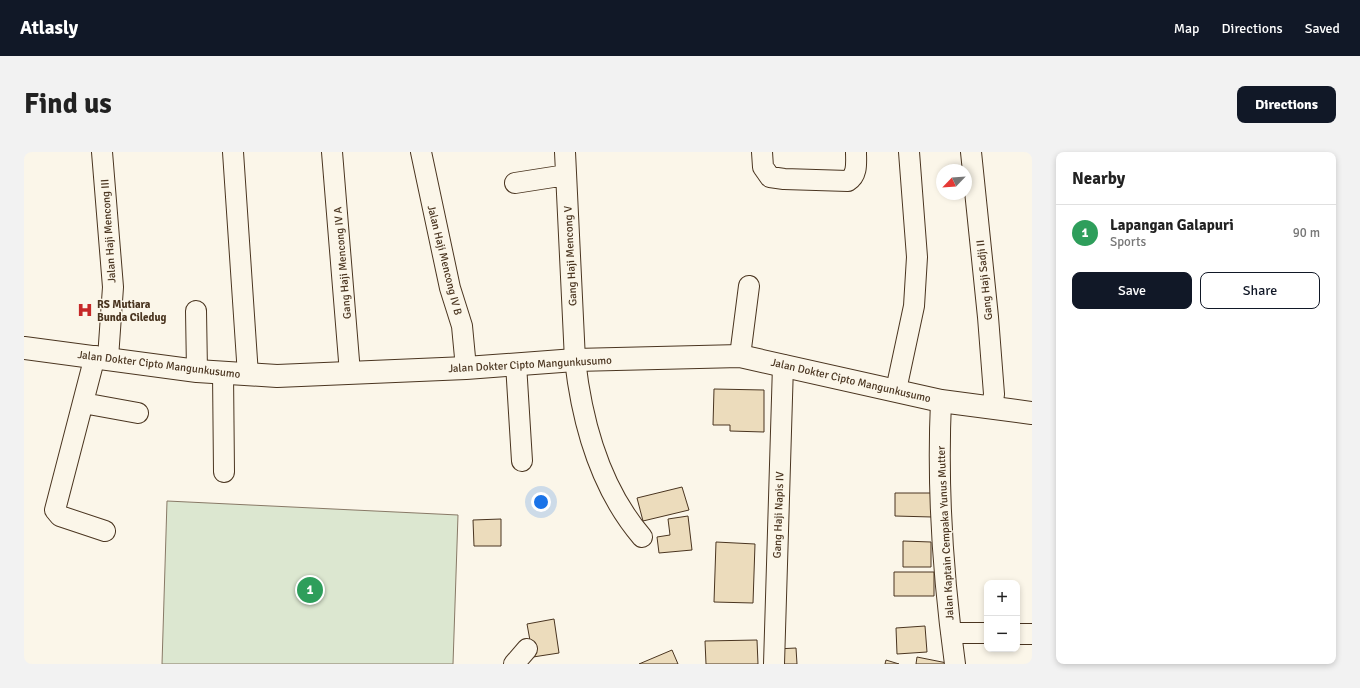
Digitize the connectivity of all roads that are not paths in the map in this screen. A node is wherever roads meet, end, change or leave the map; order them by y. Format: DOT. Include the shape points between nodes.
graph roads {
  1 [pos="102,152"];
  2 [pos="233,152"];
  3 [pos="332,152"];
  4 [pos="421,152"];
  5 [pos="565,152"];
  6 [pos="762,152"];
  7 [pos="856,152"];
  8 [pos="909,152"];
  9 [pos="971,152"];
  10 [pos="566,176"];
  11 [pos="515,183"];
  12 [pos="748,286"];
  13 [pos="196,312"];
  14 [pos="24,348"];
  15 [pos="740,356"];
  16 [pos="102,357"];
  17 [pos="575,360"];
  18 [pos="516,364"];
  19 [pos="783,365"];
  20 [pos="466,368"];
  21 [pos="197,371"];
  22 [pos="224,373"];
  23 [pos="350,373"];
  24 [pos="248,375"];
  25 [pos="896,390"];
  26 [pos="941,401"];
  27 [pos="83,403"];
  28 [pos="992,408"];
  29 [pos="138,413"];
  30 [pos="1032,413"];
  31 [pos="522,461"];
  32 [pos="224,472"];
  33 [pos="105,531"];
  34 [pos="642,537"];
  35 [pos="951,633"];
  36 [pos="984,633"];
  37 [pos="1020,634"];
  38 [pos="1032,634"];
  39 [pos="526,649"];
  40 [pos="514,664"];
  41 [pos="774,664"];
  42 [pos="955,664"];
  1 -- 16 [label="street, Jalan Haji Mencong III" via="113,287"];
  2 -- 24 [label="street"];
  3 -- 23 [label="street, Gang Haji Mencong IV A"];
  4 -- 20 [label="street, Jalan Haji Mencong IV B" via="450,288 462,326"];
  5 -- 10 [label="street, Gang Haji Mencong V"];
  6 -- 7 [label="street" via="763,167 770,177 848,180 855,173"];
  8 -- 25 [label="street" via="917,257 914,306"];
  9 -- 28 [label="street, Gang Haji Sadji II" via="989,330 994,394"];
  10 -- 11 [label="street"];
  10 -- 17 [label="street, Gang Haji Mencong V"];
  12 -- 15 [label="street"];
  13 -- 21 [label="street"];
  14 -- 16 [label="main road, Jalan Dokter Cipto Mangunkusumo"];
  15 -- 17 [label="main road, Jalan Dokter Cipto Mangunkusumo"];
  15 -- 19 [label="main road, Jalan Dokter Cipto Mangunkusumo"];
  16 -- 21 [label="main road, Jalan Dokter Cipto Mangunkusumo"];
  16 -- 27 [label="street, Jalan Haji Mencong III"];
  17 -- 18 [label="main road, Jalan Dokter Cipto Mangunkusumo"];
  17 -- 34 [label="street, Gang Haji Mencong V" via="578,391 601,469 622,511"];
  18 -- 20 [label="main road, Jalan Dokter Cipto Mangunkusumo"];
  18 -- 31 [label="street"];
  19 -- 25 [label="main road, Jalan Dokter Cipto Mangunkusumo"];
  19 -- 41 [label="street, Gang Haji Napis IV"];
  20 -- 23 [label="main road, Jalan Dokter Cipto Mangunkusumo"];
  21 -- 22 [label="main road, Jalan Dokter Cipto Mangunkusumo"];
  22 -- 24 [label="main road, Jalan Dokter Cipto Mangunkusumo"];
  22 -- 32 [label="street"];
  23 -- 24 [label="main road, Jalan Dokter Cipto Mangunkusumo"];
  25 -- 26 [label="main road, Jalan Dokter Cipto Mangunkusumo"];
  26 -- 28 [label="main road, Jalan Dokter Cipto Mangunkusumo"];
  26 -- 35 [label="street, Jalan Kaptain Cempaka Yunus Mutter" via="939,443 942,524"];
  27 -- 29 [label="street"];
  27 -- 33 [label="street, Jalan Haji Mencong III" via="55,510 60,516"];
  28 -- 30 [label="main road, Jalan Dokter Cipto Mangunkusumo"];
  35 -- 36 [label="street"];
  35 -- 42 [label="street, Jalan Kaptain Cempaka Yunus Mutter"];
  37 -- 38 [label="street"];
  39 -- 40 [label="street"];
}
